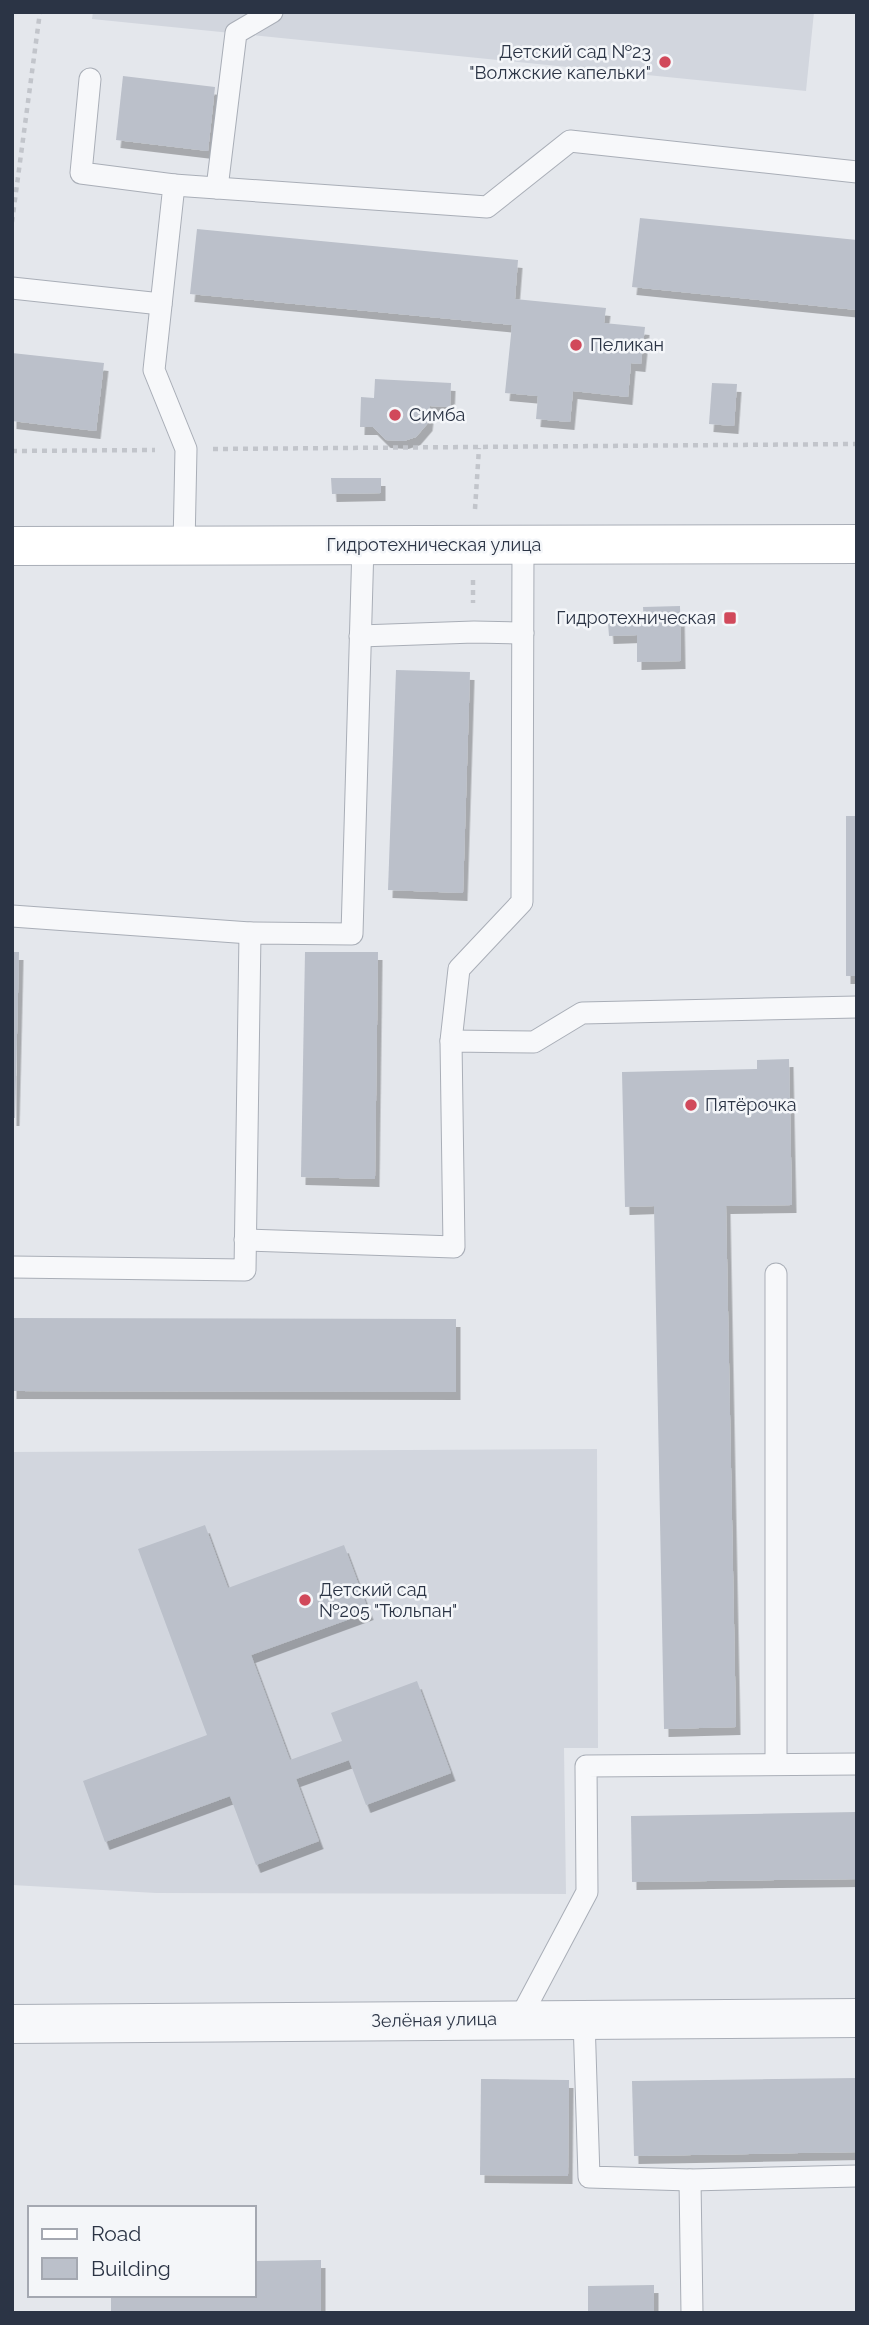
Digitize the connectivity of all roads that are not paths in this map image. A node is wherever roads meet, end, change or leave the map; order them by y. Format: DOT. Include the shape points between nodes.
graph roads {
  1 [pos="272,12"];
  2 [pos="90,79"];
  3 [pos="857,172"];
  4 [pos="174,185"];
  5 [pos="217,188"];
  6 [pos="12,288"];
  7 [pos="161,304"];
  8 [pos="857,544"];
  9 [pos="363,545"];
  10 [pos="523,545"];
  11 [pos="12,546"];
  12 [pos="184,546"];
  13 [pos="523,634"];
  14 [pos="360,636"];
  15 [pos="12,916"];
  16 [pos="250,933"];
  17 [pos="857,1007"];
  18 [pos="451,1041"];
  19 [pos="245,1240"];
  20 [pos="12,1267"];
  21 [pos="776,1275"];
  22 [pos="857,1763"];
  23 [pos="776,1764"];
  24 [pos="857,2018"];
  25 [pos="584,2019"];
  26 [pos="519,2020"];
  27 [pos="12,2024"];
  28 [pos="857,2176"];
  29 [pos="690,2180"];
  30 [pos="692,2313"];
  1 -- 5 [label="lane" via="236,33"];
  2 -- 4 [label="lane" via="81,173"];
  3 -- 5 [label="lane" via="570,141 487,207"];
  4 -- 5 [label="lane"];
  4 -- 7 [label="lane"];
  6 -- 7 [label="lane"];
  7 -- 12 [label="lane" via="155,370 186,449"];
  8 -- 10 [label="main road, Гидротехническая улица"];
  9 -- 10 [label="main road, Гидротехническая улица"];
  9 -- 12 [label="main road, Гидротехническая улица"];
  9 -- 14 [label="lane"];
  10 -- 13 [label="lane"];
  11 -- 12 [label="main road, Гидротехническая улица"];
  13 -- 14 [label="lane"];
  13 -- 18 [label="lane" via="522,902 458,969"];
  14 -- 16 [label="lane" via="352,934"];
  15 -- 16 [label="lane"];
  16 -- 19 [label="lane"];
  17 -- 18 [label="lane" via="582,1013 534,1042"];
  18 -- 19 [label="lane" via="454,1247"];
  19 -- 20 [label="lane" via="244,1270"];
  21 -- 23 [label="lane"];
  22 -- 23 [label="lane"];
  23 -- 26 [label="lane" via="586,1766 587,1892"];
  24 -- 25 [label="street, Зелёная улица"];
  25 -- 26 [label="street, Зелёная улица"];
  25 -- 29 [label="lane" via="589,2177"];
  26 -- 27 [label="street, Зелёная улица"];
  28 -- 29 [label="lane"];
  29 -- 30 [label="lane"];
}
